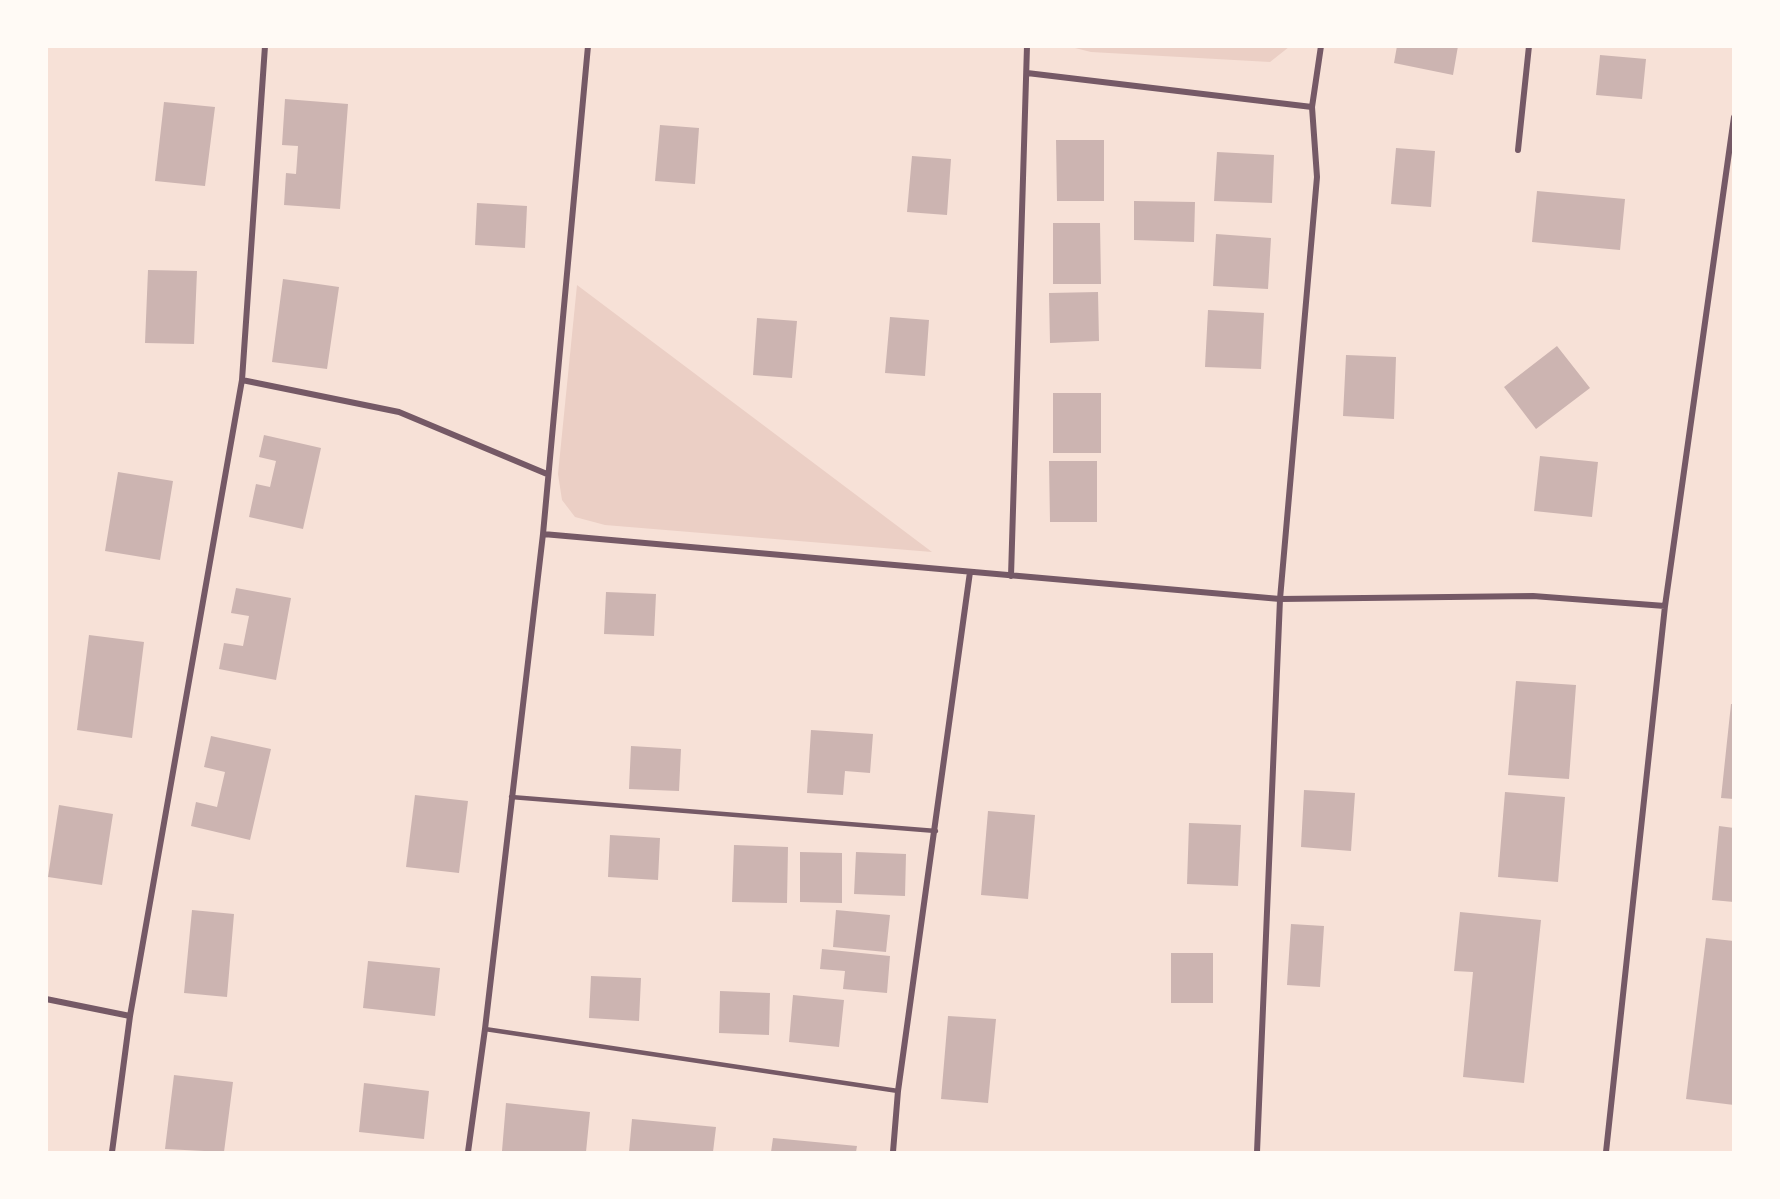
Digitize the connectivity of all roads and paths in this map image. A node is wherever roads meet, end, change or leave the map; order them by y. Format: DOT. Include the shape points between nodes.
graph roads {
  1 [pos="265,46"];
  2 [pos="588,46"];
  3 [pos="1027,46"];
  4 [pos="1321,46"];
  5 [pos="1529,46"];
  6 [pos="1027,73"];
  7 [pos="1312,106"];
  8 [pos="1734,117"];
  9 [pos="1518,150"];
  10 [pos="242,380"];
  11 [pos="547,474"];
  12 [pos="543,534"];
  13 [pos="970,572"];
  14 [pos="1011,576"];
  15 [pos="1280,599"];
  16 [pos="1665,606"];
  17 [pos="511,797"];
  18 [pos="936,831"];
  19 [pos="46,999"];
  20 [pos="130,1016"];
  21 [pos="485,1029"];
  22 [pos="898,1091"];
  23 [pos="112,1152"];
  24 [pos="468,1152"];
  25 [pos="893,1152"];
  26 [pos="1257,1152"];
  27 [pos="1606,1152"];
  1 -- 10 [label="street"];
  2 -- 11 [label="street"];
  3 -- 6 [label="street"];
  4 -- 7 [label="street"];
  5 -- 9 [label="street"];
  6 -- 7 [label="street"];
  6 -- 14 [label="street"];
  7 -- 15 [label="street" via="1317,177"];
  8 -- 16 [label="street"];
  10 -- 11 [label="street" via="399,412"];
  10 -- 20 [label="street"];
  11 -- 12 [label="street"];
  12 -- 13 [label="street"];
  12 -- 17 [label="street"];
  13 -- 14 [label="street"];
  13 -- 18 [label="street"];
  14 -- 15 [label="street"];
  15 -- 16 [label="street" via="1533,596"];
  15 -- 26 [label="street"];
  16 -- 27 [label="street"];
  17 -- 18 [label="lane"];
  17 -- 21 [label="street"];
  18 -- 22 [label="street"];
  19 -- 20 [label="street"];
  20 -- 23 [label="street"];
  21 -- 22 [label="lane"];
  21 -- 24 [label="street"];
  22 -- 25 [label="street"];
}
